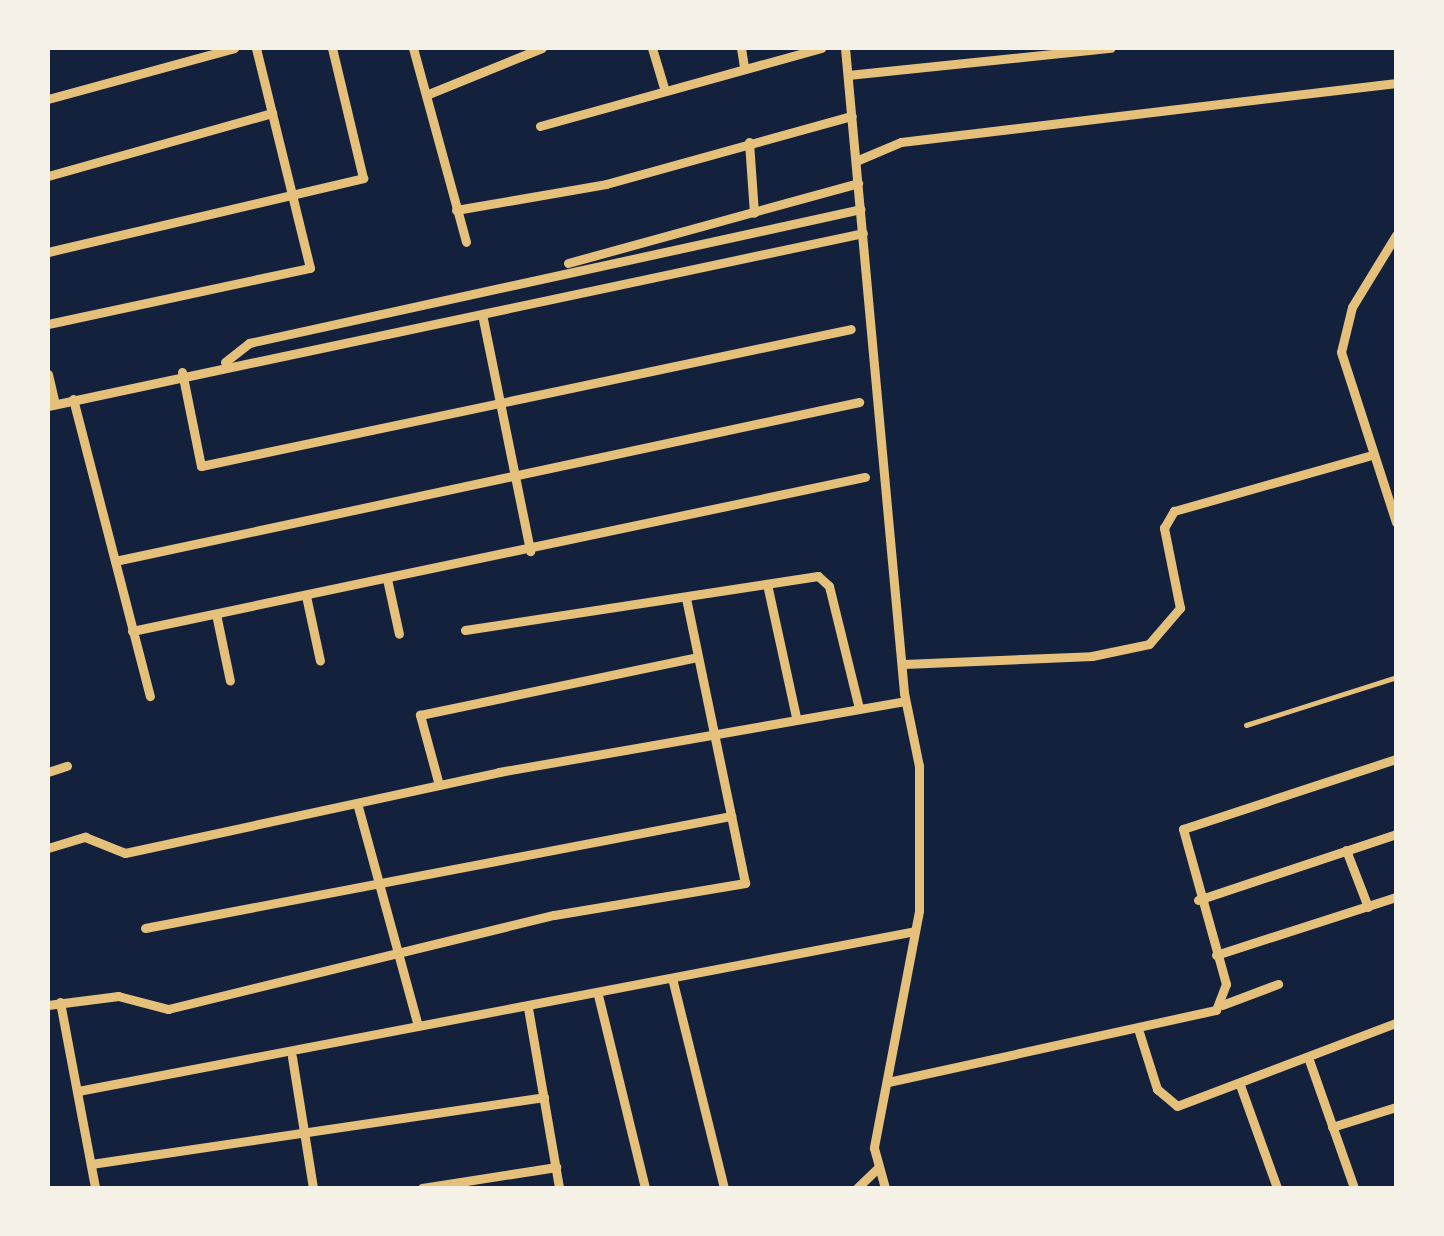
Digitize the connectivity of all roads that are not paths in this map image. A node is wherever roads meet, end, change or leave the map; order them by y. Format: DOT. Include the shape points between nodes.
graph roads {
  1 [pos="234,48"];
  2 [pos="256,48"];
  3 [pos="332,48"];
  4 [pos="413,48"];
  5 [pos="542,48"];
  6 [pos="652,48"];
  7 [pos="741,48"];
  8 [pos="821,48"];
  9 [pos="845,48"];
  10 [pos="1110,48"];
  11 [pos="1069,50"];
  12 [pos="744,67"];
  13 [pos="848,75"];
  14 [pos="1396,83"];
  15 [pos="665,91"];
  16 [pos="426,95"];
  17 [pos="48,99"];
  18 [pos="272,113"];
  19 [pos="852,116"];
  20 [pos="540,126"];
  21 [pos="749,142"];
  22 [pos="856,161"];
  23 [pos="48,176"];
  24 [pos="858,184"];
  25 [pos="293,197"];
  26 [pos="861,209"];
  27 [pos="456,210"];
  28 [pos="754,213"];
  29 [pos="863,233"];
  30 [pos="1396,235"];
  31 [pos="466,242"];
  32 [pos="48,252"];
  33 [pos="568,263"];
  34 [pos="482,318"];
  35 [pos="48,324"];
  36 [pos="851,329"];
  37 [pos="225,362"];
  38 [pos="182,372"];
  39 [pos="48,374"];
  40 [pos="73,400"];
  41 [pos="859,402"];
  42 [pos="51,405"];
  43 [pos="501,406"];
  44 [pos="1368,456"];
  45 [pos="864,477"];
  46 [pos="516,480"];
  47 [pos="1396,522"];
  48 [pos="530,550"];
  49 [pos="114,561"];
  50 [pos="388,580"];
  51 [pos="767,584"];
  52 [pos="306,596"];
  53 [pos="686,597"];
  54 [pos="216,614"];
  55 [pos="465,630"];
  56 [pos="132,631"];
  57 [pos="399,634"];
  58 [pos="697,658"];
  59 [pos="320,661"];
  60 [pos="904,664"];
  61 [pos="1396,677"];
  62 [pos="230,681"];
  63 [pos="150,696"];
  64 [pos="905,701"];
  65 [pos="859,708"];
  66 [pos="796,717"];
  67 [pos="1246,725"];
  68 [pos="714,732"];
  69 [pos="1396,759"];
  70 [pos="66,766"];
  71 [pos="48,772"];
  72 [pos="439,785"];
  73 [pos="357,803"];
  74 [pos="731,816"];
  75 [pos="1396,834"];
  76 [pos="48,848"];
  77 [pos="1346,850"];
  78 [pos="380,879"];
  79 [pos="1396,898"];
  80 [pos="1198,900"];
  81 [pos="1368,906"];
  82 [pos="146,928"];
  83 [pos="915,931"];
  84 [pos="400,951"];
  85 [pos="1216,955"];
  86 [pos="673,982"];
  87 [pos="1278,984"];
  88 [pos="598,994"];
  89 [pos="60,1002"];
  90 [pos="1222,1005"];
  91 [pos="48,1006"];
  92 [pos="528,1008"];
  93 [pos="1396,1023"];
  94 [pos="418,1026"];
  95 [pos="1139,1032"];
  96 [pos="292,1058"];
  97 [pos="1309,1060"];
  98 [pos="888,1082"];
  99 [pos="1240,1085"];
  100 [pos="78,1091"];
  101 [pos="544,1097"];
  102 [pos="1396,1107"];
  103 [pos="1332,1127"];
  104 [pos="305,1134"];
  105 [pos="91,1164"];
  106 [pos="879,1167"];
  107 [pos="556,1168"];
  108 [pos="95,1188"];
  109 [pos="313,1188"];
  110 [pos="422,1188"];
  111 [pos="558,1188"];
  112 [pos="645,1188"];
  113 [pos="724,1188"];
  114 [pos="857,1188"];
  115 [pos="885,1188"];
  116 [pos="1277,1188"];
  117 [pos="1354,1188"];
  1 -- 17 [label="street"];
  2 -- 18 [label="street"];
  3 -- 25 [label="street" via="364,178"];
  4 -- 16 [label="street"];
  5 -- 16 [label="street"];
  6 -- 15 [label="street"];
  7 -- 12 [label="street"];
  8 -- 12 [label="street"];
  9 -- 13 [label="street"];
  10 -- 11 [label="street"];
  11 -- 13 [label="street"];
  12 -- 15 [label="street"];
  13 -- 19 [label="street"];
  14 -- 22 [label="street" via="901,142"];
  15 -- 20 [label="street"];
  16 -- 27 [label="street"];
  18 -- 23 [label="street"];
  18 -- 25 [label="street"];
  19 -- 21 [label="street"];
  19 -- 22 [label="street"];
  21 -- 27 [label="street" via="606,184"];
  21 -- 28 [label="street"];
  22 -- 24 [label="street"];
  24 -- 26 [label="street"];
  24 -- 28 [label="street"];
  25 -- 32 [label="street"];
  25 -- 35 [label="street" via="310,268"];
  26 -- 29 [label="street"];
  26 -- 37 [label="street" via="534,288 249,343"];
  27 -- 31 [label="street"];
  28 -- 33 [label="street"];
  29 -- 34 [label="street"];
  29 -- 60 [label="street"];
  30 -- 44 [label="street" via="1352,307 1341,352"];
  34 -- 37 [label="street" via="254,366"];
  34 -- 43 [label="street"];
  36 -- 43 [label="street"];
  37 -- 38 [label="street"];
  38 -- 40 [label="street"];
  38 -- 43 [label="street" via="201,466"];
  39 -- 42 [label="street"];
  40 -- 42 [label="street"];
  40 -- 49 [label="street"];
  41 -- 46 [label="street"];
  43 -- 46 [label="street"];
  44 -- 47 [label="street"];
  44 -- 60 [label="street" via="1174,511 1164,528 1180,608 1149,644 1092,656"];
  45 -- 48 [label="street"];
  46 -- 48 [label="street"];
  46 -- 49 [label="street"];
  48 -- 50 [label="street"];
  49 -- 56 [label="street"];
  50 -- 52 [label="street"];
  50 -- 57 [label="street"];
  51 -- 53 [label="street"];
  51 -- 65 [label="street" via="818,576 829,586"];
  51 -- 66 [label="street"];
  52 -- 54 [label="street"];
  52 -- 59 [label="street"];
  53 -- 55 [label="street"];
  53 -- 58 [label="street"];
  54 -- 56 [label="street"];
  54 -- 62 [label="street"];
  56 -- 63 [label="street"];
  58 -- 68 [label="street"];
  58 -- 72 [label="street" via="420,715"];
  60 -- 64 [label="street"];
  61 -- 67 [label="lane"];
  64 -- 65 [label="street"];
  64 -- 83 [label="street" via="919,766"];
  65 -- 66 [label="street"];
  66 -- 68 [label="street"];
  68 -- 72 [label="street"];
  68 -- 74 [label="street"];
  69 -- 80 [label="street" via="1187,825 1179,842"];
  70 -- 71 [label="street"];
  72 -- 73 [label="street"];
  73 -- 76 [label="street" via="125,853 84,837"];
  73 -- 78 [label="street"];
  74 -- 78 [label="street"];
  74 -- 84 [label="street" via="745,883"];
  75 -- 77 [label="street"];
  77 -- 80 [label="street"];
  77 -- 81 [label="street"];
  78 -- 82 [label="street"];
  78 -- 84 [label="street"];
  79 -- 81 [label="street"];
  80 -- 85 [label="street"];
  81 -- 85 [label="street"];
  83 -- 86 [label="street" via="765,955"];
  83 -- 98 [label="street"];
  84 -- 89 [label="street" via="168,1009 118,996"];
  84 -- 94 [label="street"];
  85 -- 90 [label="street"];
  86 -- 88 [label="street"];
  86 -- 113 [label="street"];
  87 -- 90 [label="street"];
  88 -- 92 [label="street"];
  88 -- 112 [label="street"];
  89 -- 91 [label="street"];
  89 -- 100 [label="street"];
  90 -- 95 [label="street"];
  92 -- 94 [label="street"];
  92 -- 101 [label="street"];
  93 -- 97 [label="street"];
  94 -- 96 [label="street"];
  95 -- 98 [label="street"];
  95 -- 99 [label="street" via="1169,1103"];
  96 -- 100 [label="street"];
  96 -- 104 [label="street"];
  97 -- 99 [label="street"];
  97 -- 103 [label="street"];
  98 -- 106 [label="street"];
  99 -- 116 [label="street"];
  100 -- 105 [label="street"];
  101 -- 104 [label="street"];
  101 -- 107 [label="street"];
  102 -- 103 [label="street"];
  103 -- 117 [label="street"];
  104 -- 105 [label="street"];
  104 -- 109 [label="street"];
  105 -- 108 [label="street"];
  106 -- 114 [label="street"];
  106 -- 115 [label="street"];
  107 -- 110 [label="street"];
  107 -- 111 [label="street"];
}
